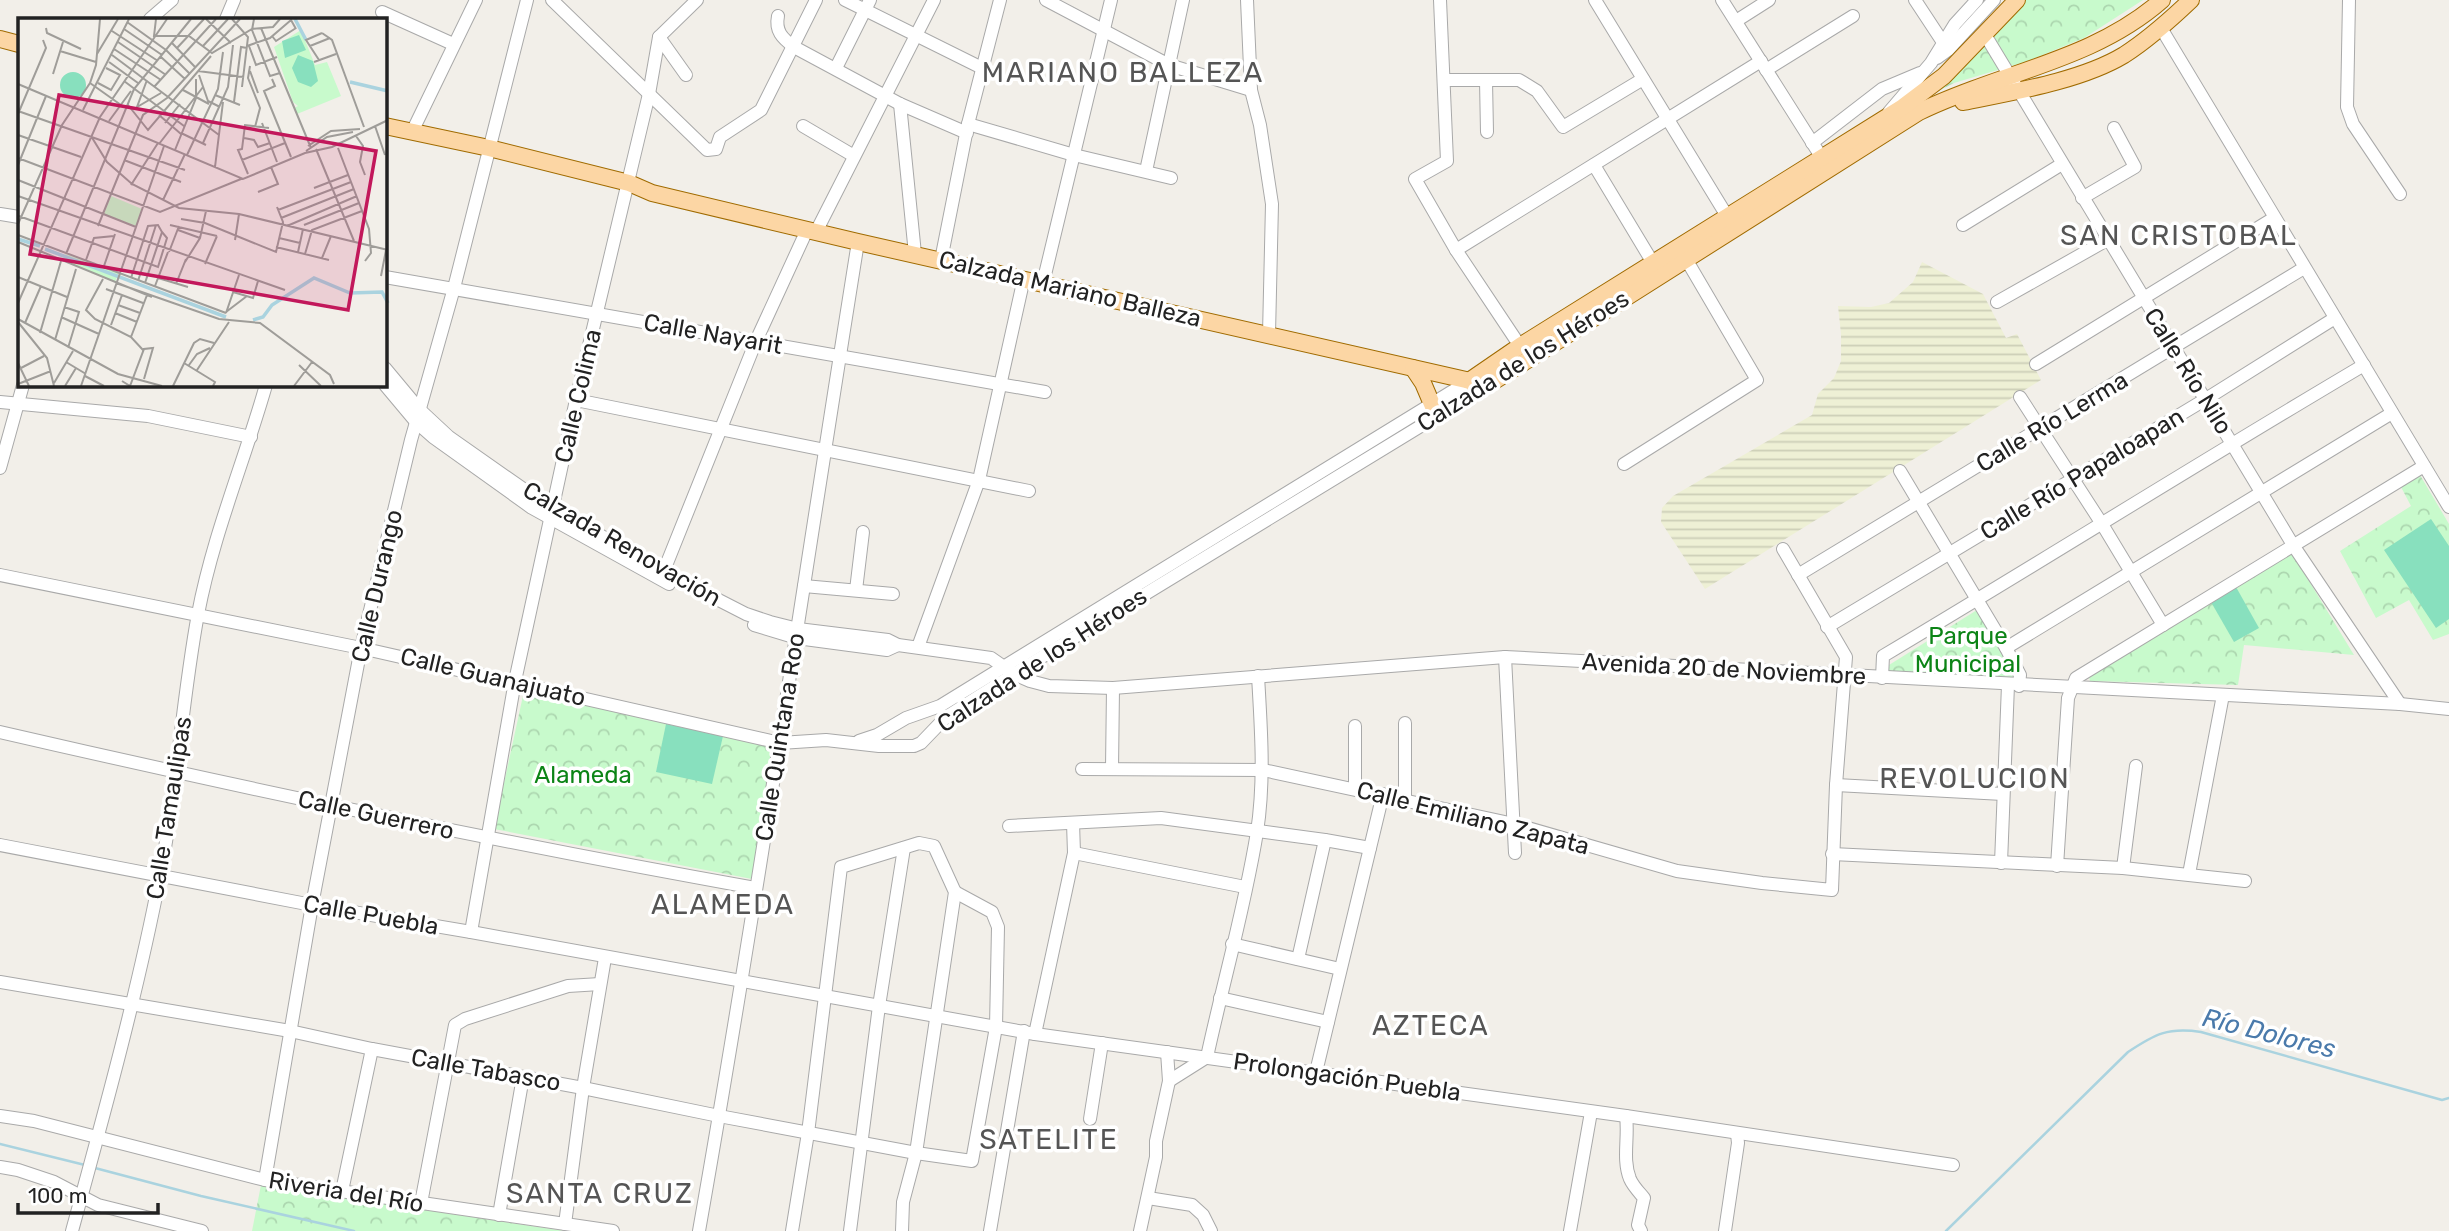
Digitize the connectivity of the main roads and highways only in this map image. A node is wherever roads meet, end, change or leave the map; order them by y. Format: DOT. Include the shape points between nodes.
graph roads {
  1 [pos="2017,0"];
  2 [pos="2162,0"];
  3 [pos="2191,0"];
  4 [pos="0,39"];
  5 [pos="18,44"];
  6 [pos="2014,83"];
  7 [pos="387,126"];
  8 [pos="387,136"];
  9 [pos="488,153"];
  10 [pos="1413,368"];
  11 [pos="1469,381"];
  12 [pos="1488,385"];
  13 [pos="1435,409"];
  1 -- 11 [label="main road, Calzada de los Héroes" via="1984,33 1949,52 1925,91"];
  2 -- 6 [label="main road" via="2117,33"];
  3 -- 6 [label="main road" via="2161,28 2112,61 2062,79"];
  4 -- 5 [label="main road"];
  6 -- 12 [label="main road, Calzada de los Héroes" via="1919,112"];
  7 -- 9 [label="main road"];
  8 -- 9 [label="main road"];
  9 -- 10 [label="main road, Calzada Mariano Balleza"];
  10 -- 11 [label="main road, Calzada Mariano Balleza"];
  10 -- 13 [label="main road"];
  11 -- 12 [label="main road, Calzada Mariano Balleza"];
}
